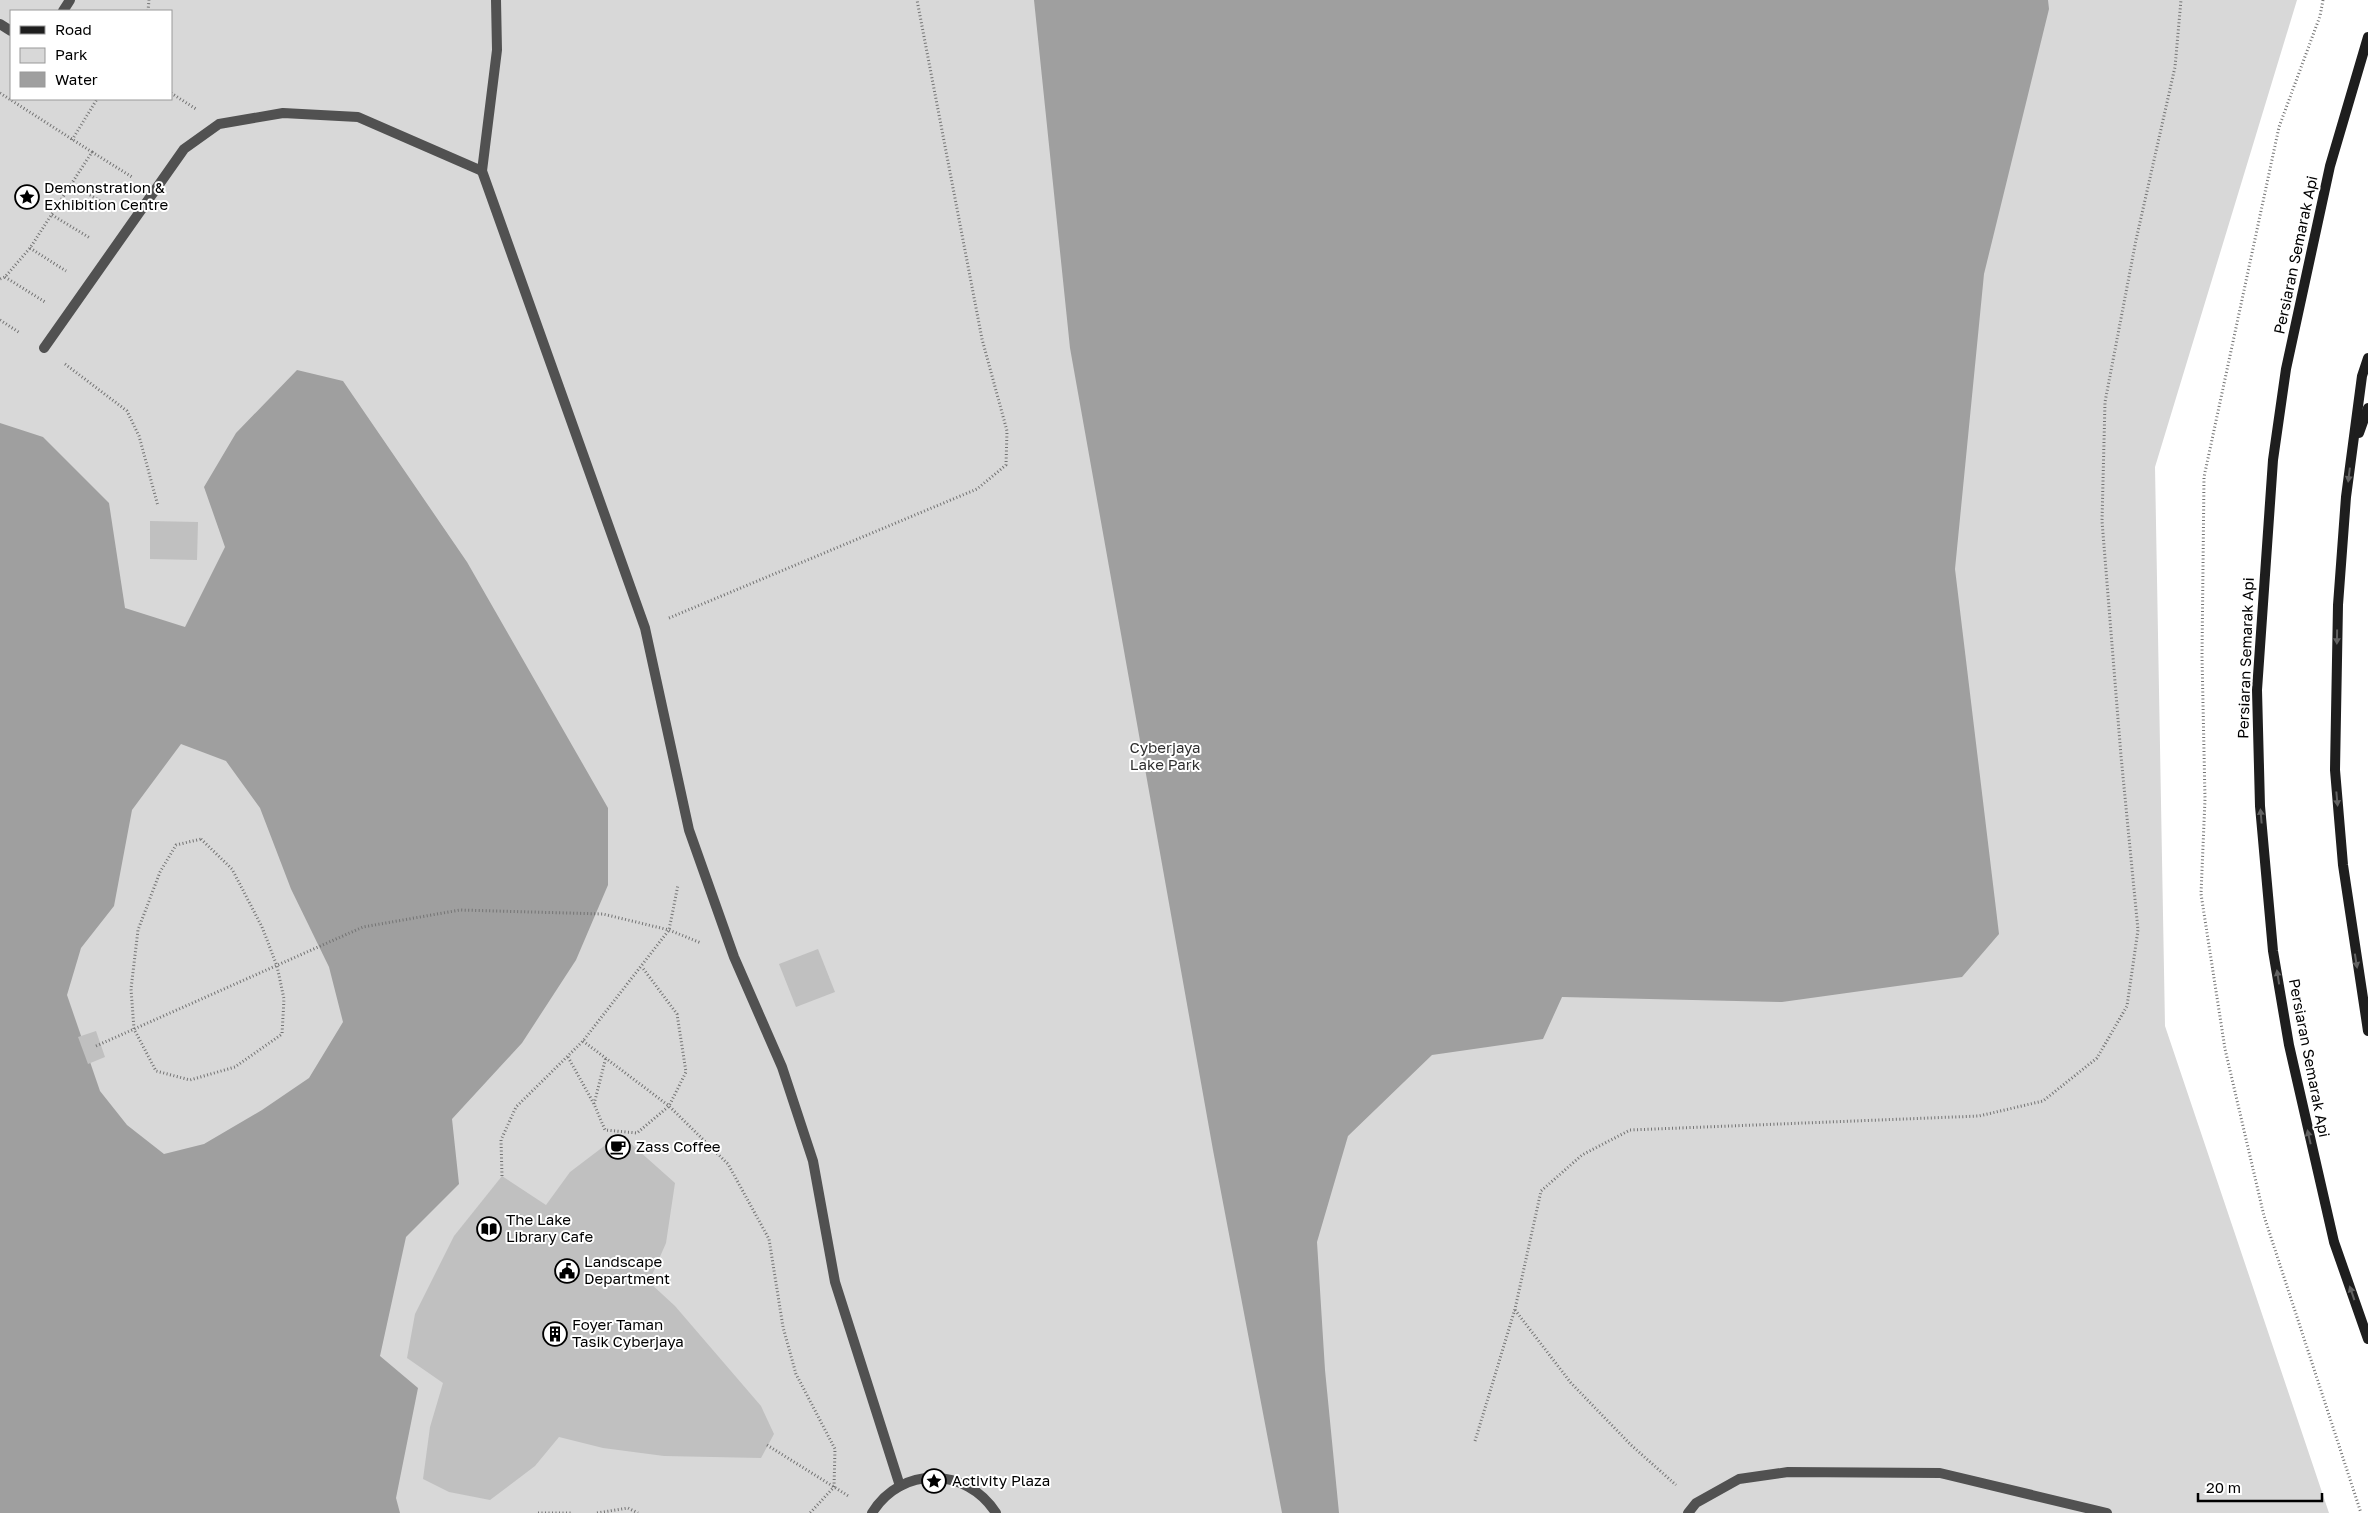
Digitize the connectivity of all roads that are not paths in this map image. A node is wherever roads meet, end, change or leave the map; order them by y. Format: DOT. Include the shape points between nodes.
graph roads {
  1 [pos="496,0"];
  2 [pos="2368,37"];
  3 [pos="482,171"];
  4 [pos="44,348"];
  5 [pos="2368,358"];
  6 [pos="2368,408"];
  7 [pos="2352,451"];
  8 [pos="2368,1031"];
  9 [pos="2368,1339"];
  10 [pos="900,1486"];
  11 [pos="873,1512"];
  12 [pos="996,1513"];
  13 [pos="1688,1513"];
  14 [pos="2107,1513"];
  1 -- 3 [label="street" via="497,50"];
  9 -- 2 [label="main road, Persiaran Semarak Api, one-way" via="2334,1242 2288,1046 2273,951 2260,806 2257,690 2273,460 2286,369 2330,166"];
  3 -- 4 [label="street" via="358,117 283,113 219,124 184,150"];
  3 -- 10 [label="street" via="645,628 689,830 734,957 782,1068 813,1161 835,1282"];
  5 -- 7 [label="main road" via="2362,376"];
  6 -- 7 [label="main road"];
  7 -- 8 [label="main road, one-way" via="2338,605 2335,770 2343,865"];
  10 -- 11 [label="street" via="885,1496"];
  10 -- 12 [label="street" via="923,1478 947,1478 969,1486 988,1500"];
  13 -- 14 [label="street" via="1696,1503 1739,1479 1788,1472 1940,1473"];
}
